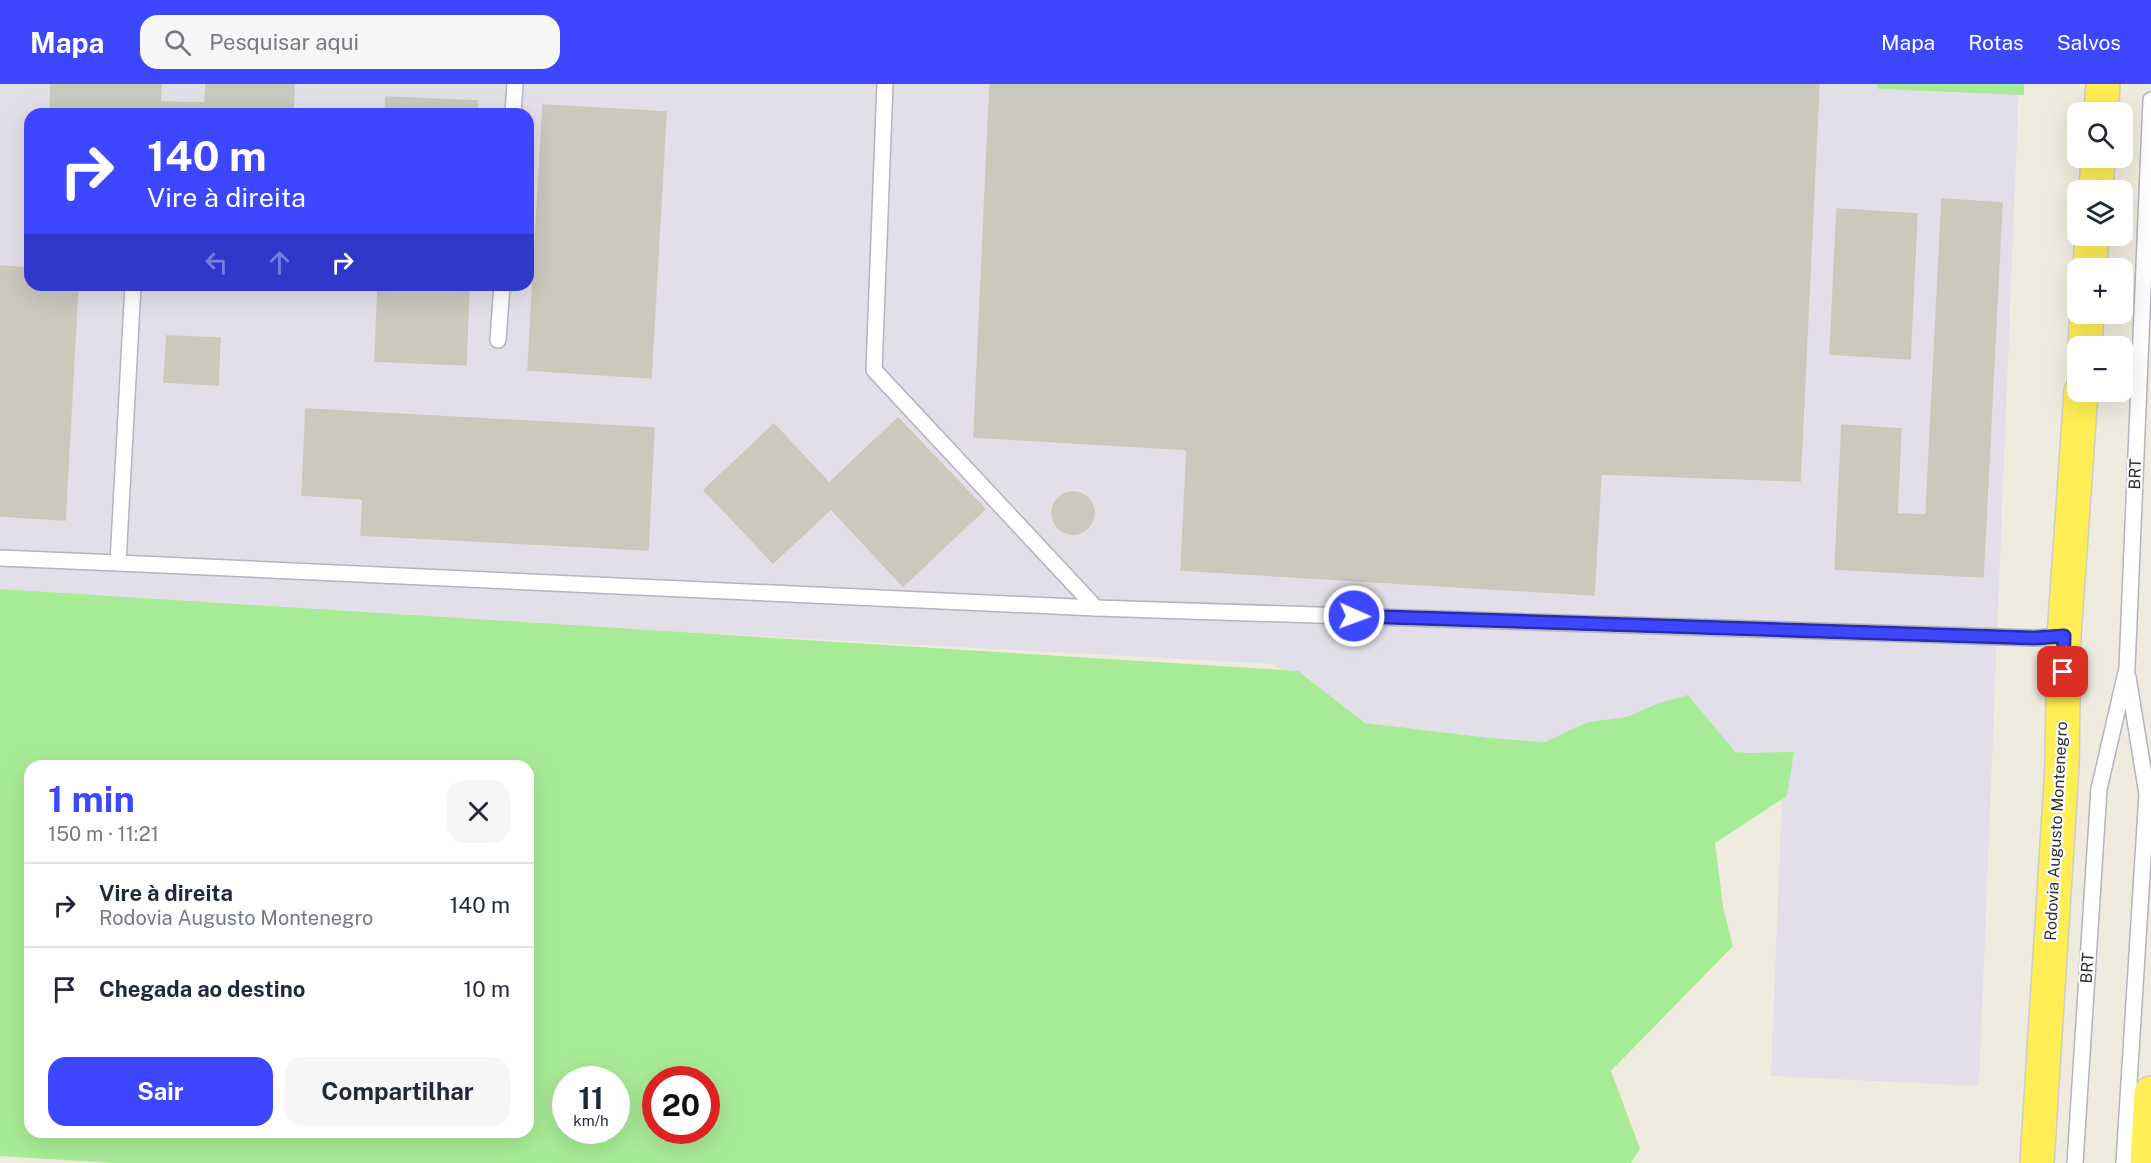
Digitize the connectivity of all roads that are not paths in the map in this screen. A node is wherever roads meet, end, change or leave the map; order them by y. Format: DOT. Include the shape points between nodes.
graph roads {
  1 [pos="515,84"];
  2 [pos="885,84"];
  3 [pos="2103,84"];
  4 [pos="2151,100"];
  5 [pos="2102,102"];
  6 [pos="513,108"];
  7 [pos="133,291"];
  8 [pos="502,291"];
  9 [pos="498,340"];
  10 [pos="2080,402"];
  11 [pos="0,558"];
  12 [pos="118,563"];
  13 [pos="1096,608"];
  14 [pos="2064,636"];
  15 [pos="2127,668"];
  16 [pos="2151,1093"];
  17 [pos="2037,1163"];
  18 [pos="2075,1163"];
  19 [pos="2124,1163"];
  20 [pos="2148,1163"];
  1 -- 6 [label="lane"];
  2 -- 13 [label="lane" via="874,370"];
  3 -- 5 [label="main road"];
  4 -- 15 [label="lane, BRT"];
  7 -- 12 [label="lane"];
  8 -- 9 [label="lane"];
  10 -- 14 [label="main road, Rodovia Augusto Montenegro"];
  11 -- 12 [label="lane"];
  12 -- 13 [label="lane"];
  13 -- 14 [label="lane" via="2022,638"];
  14 -- 17 [label="main road, Rodovia Augusto Montenegro" via="2062,765"];
  15 -- 18 [label="lane, BRT" via="2098,789"];
  15 -- 19 [label="lane, BRT" via="2147,794"];
  16 -- 20 [label="main road"];
}
